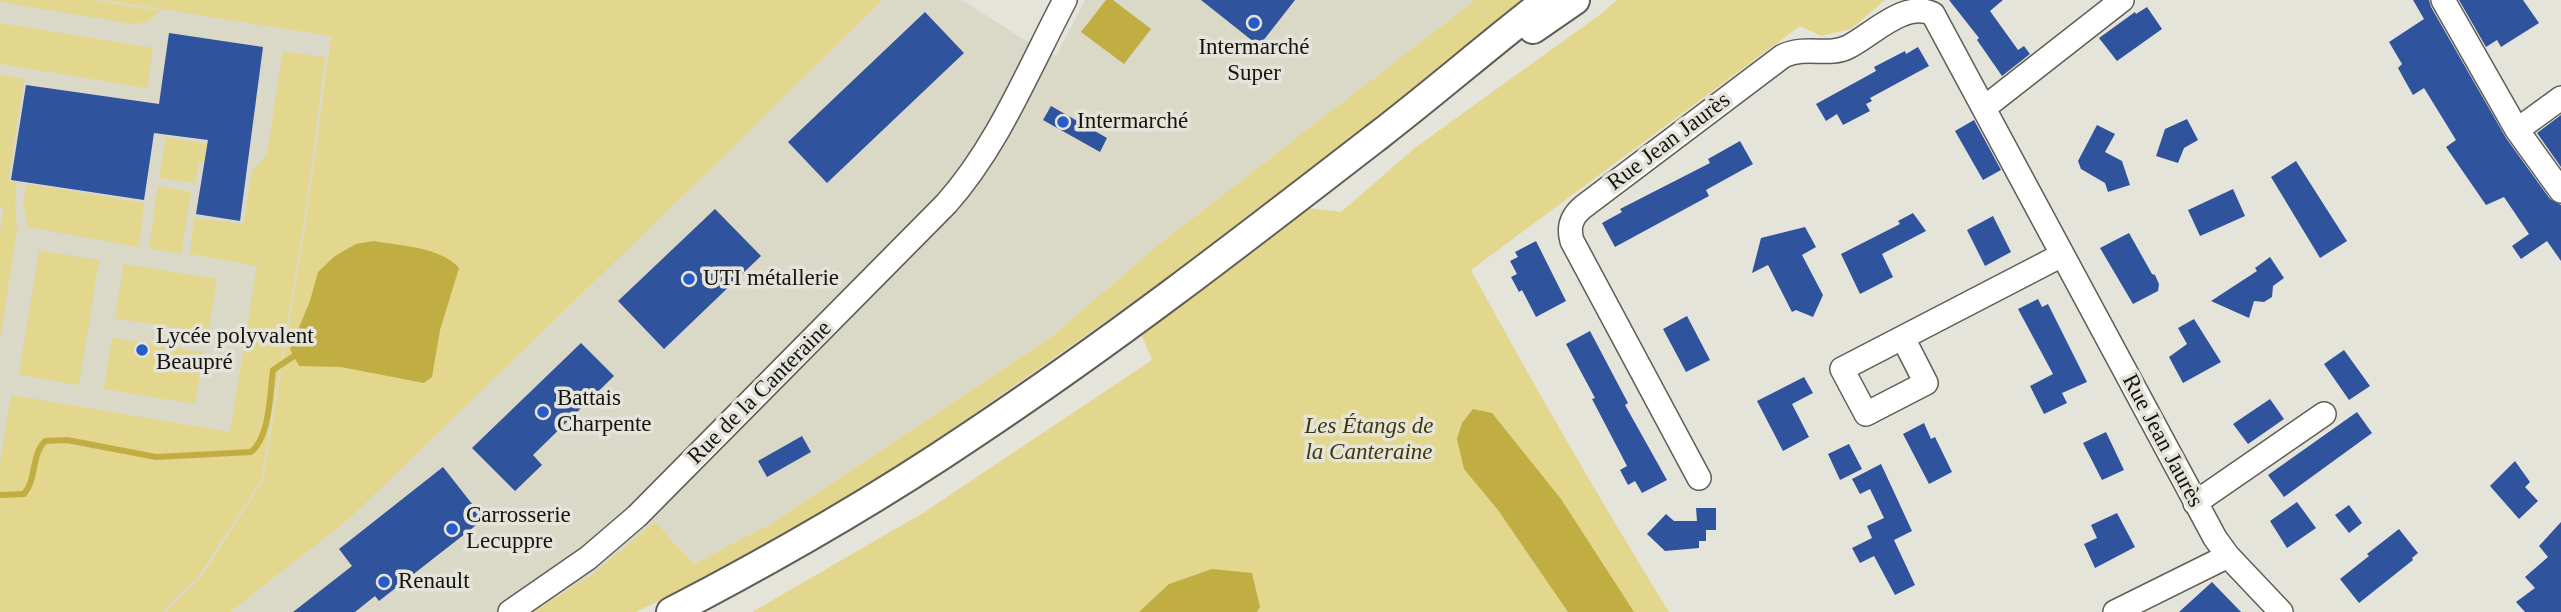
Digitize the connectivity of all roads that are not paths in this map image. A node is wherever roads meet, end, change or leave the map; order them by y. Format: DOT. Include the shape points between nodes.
graph roads {
  1 [pos="1065,0"];
  2 [pos="1547,0"];
  3 [pos="1574,0"];
  4 [pos="2122,0"];
  5 [pos="2443,0"];
  6 [pos="2561,98"];
  7 [pos="1984,108"];
  8 [pos="2517,130"];
  9 [pos="1381,134"];
  10 [pos="2561,191"];
  11 [pos="2062,255"];
  12 [pos="1903,338"];
  13 [pos="2324,414"];
  14 [pos="1699,478"];
  15 [pos="2195,503"];
  16 [pos="2228,556"];
  17 [pos="510,612"];
  18 [pos="671,612"];
  19 [pos="2115,612"];
  20 [pos="2281,612"];
  1 -- 17 [label="street, Rue de la Canteraine" via="974,169 946,204 637,516 588,558"];
  2 -- 9 [label="main road"];
  3 -- 9 [label="main road"];
  4 -- 7 [label="street"];
  5 -- 8 [label="street"];
  6 -- 8 [label="street"];
  7 -- 11 [label="street, Rue Jean Jaurès"];
  7 -- 14 [label="street, Rue Jean Jaurès" via="1934,14 1921,7 1906,8 1847,47 1806,49 1783,56 1574,216 1572,241"];
  8 -- 10 [label="street"];
  9 -- 18 [label="main road" via="981,430 807,538"];
  11 -- 12 [label="street"];
  11 -- 15 [label="street, Rue Jean Jaurès"];
  13 -- 15 [label="street"];
  15 -- 16 [label="street, Rue Jean Jaurès"];
  16 -- 19 [label="street"];
  16 -- 20 [label="street, Rue Jean Jaurès"];
}
